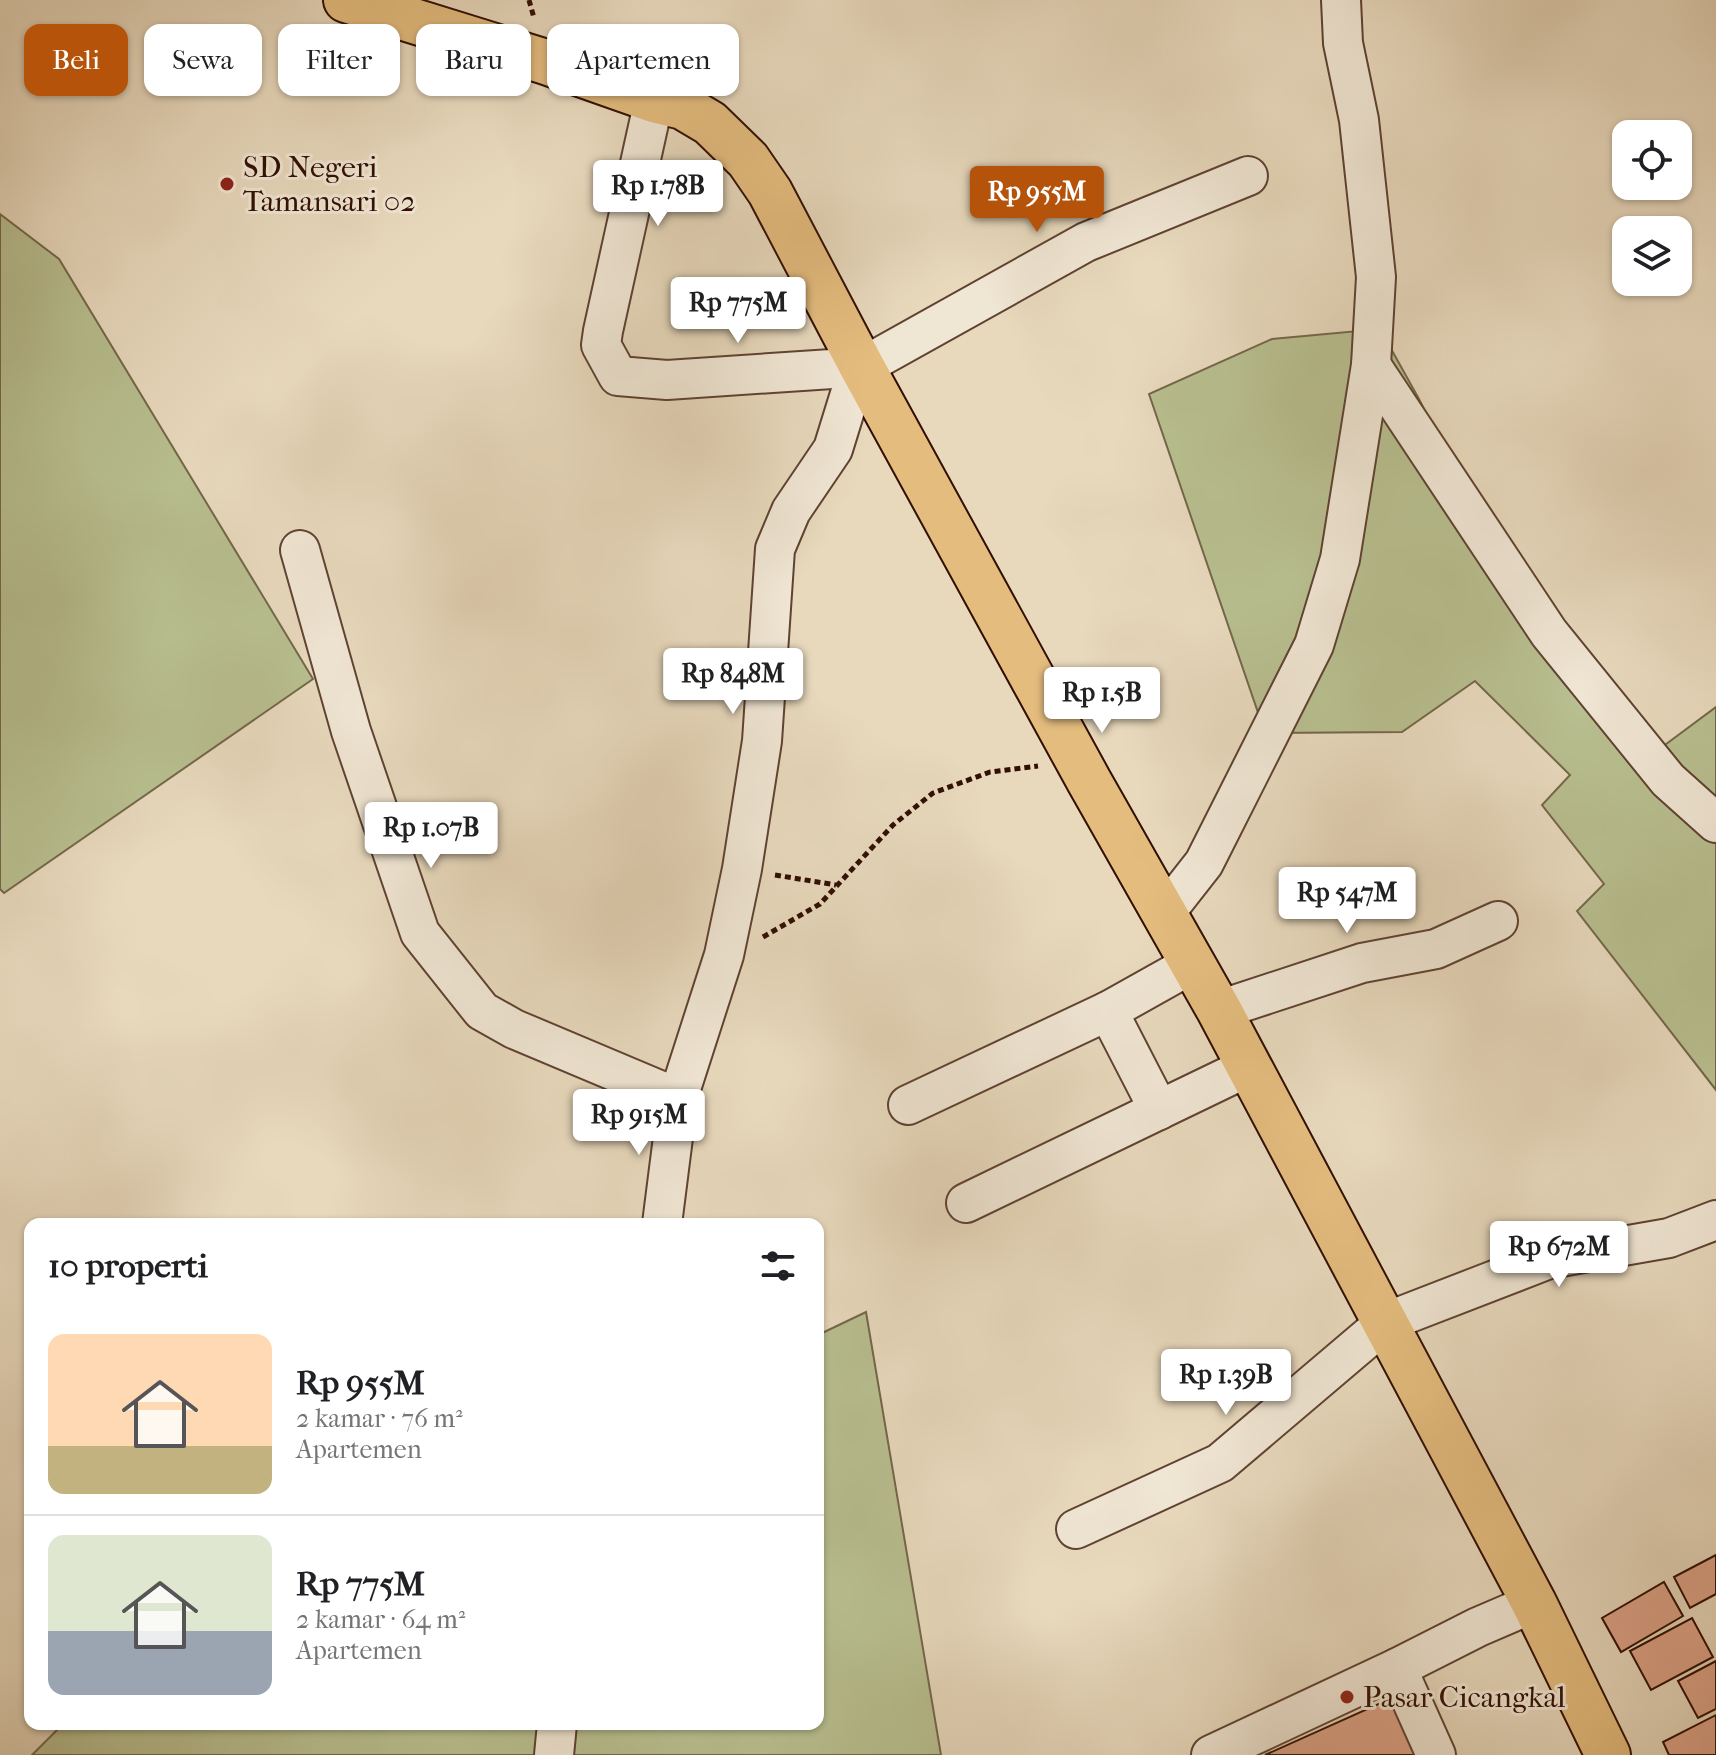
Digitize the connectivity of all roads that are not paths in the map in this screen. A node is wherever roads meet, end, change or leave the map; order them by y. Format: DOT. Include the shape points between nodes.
graph roads {
  1 [pos="346,0"];
  2 [pos="1341,0"];
  3 [pos="654,100"];
  4 [pos="1248,176"];
  5 [pos="1371,365"];
  6 [pos="862,367"];
  7 [pos="300,550"];
  8 [pos="1716,823"];
  9 [pos="1164,914"];
  10 [pos="1498,921"];
  11 [pos="1192,964"];
  12 [pos="1219,1010"];
  13 [pos="1108,1011"];
  14 [pos="1248,1067"];
  15 [pos="678,1098"];
  16 [pos="908,1105"];
  17 [pos="1159,1110"];
  18 [pos="966,1203"];
  19 [pos="663,1218"];
  20 [pos="1716,1220"];
  21 [pos="1386,1322"];
  22 [pos="1076,1529"];
  23 [pos="1534,1603"];
  24 [pos="1397,1668"];
  25 [pos="556,1730"];
  26 [pos="554,1755"];
  27 [pos="1211,1755"];
  28 [pos="1436,1755"];
  29 [pos="1608,1755"];
  1 -- 3 [label="main road"];
  2 -- 5 [label="street" via="1376,277"];
  3 -- 6 [label="main road" via="683,107 710,123 748,160"];
  3 -- 6 [label="street" via="601,345 618,376 667,380"];
  4 -- 6 [label="street" via="1086,242"];
  5 -- 8 [label="street" via="1549,633 1668,780"];
  5 -- 9 [label="street" via="1340,559 1314,645 1204,863"];
  6 -- 9 [label="main road"];
  6 -- 15 [label="street" via="833,449 791,511 775,549 762,741 742,869 724,955"];
  7 -- 15 [label="street" via="351,731 420,933 482,1011"];
  9 -- 11 [label="main road"];
  10 -- 12 [label="street" via="1436,949 1362,963"];
  11 -- 12 [label="main road"];
  11 -- 13 [label="street"];
  12 -- 14 [label="main road"];
  13 -- 16 [label="street"];
  13 -- 17 [label="street"];
  14 -- 17 [label="street"];
  14 -- 21 [label="main road"];
  15 -- 19 [label="street"];
  17 -- 18 [label="street"];
  20 -- 21 [label="street" via="1669,1238 1549,1259"];
  21 -- 22 [label="street" via="1220,1463"];
  21 -- 23 [label="main road"];
  23 -- 24 [label="street"];
  23 -- 29 [label="main road"];
  24 -- 27 [label="street"];
  24 -- 28 [label="street"];
  25 -- 26 [label="street"];
}
